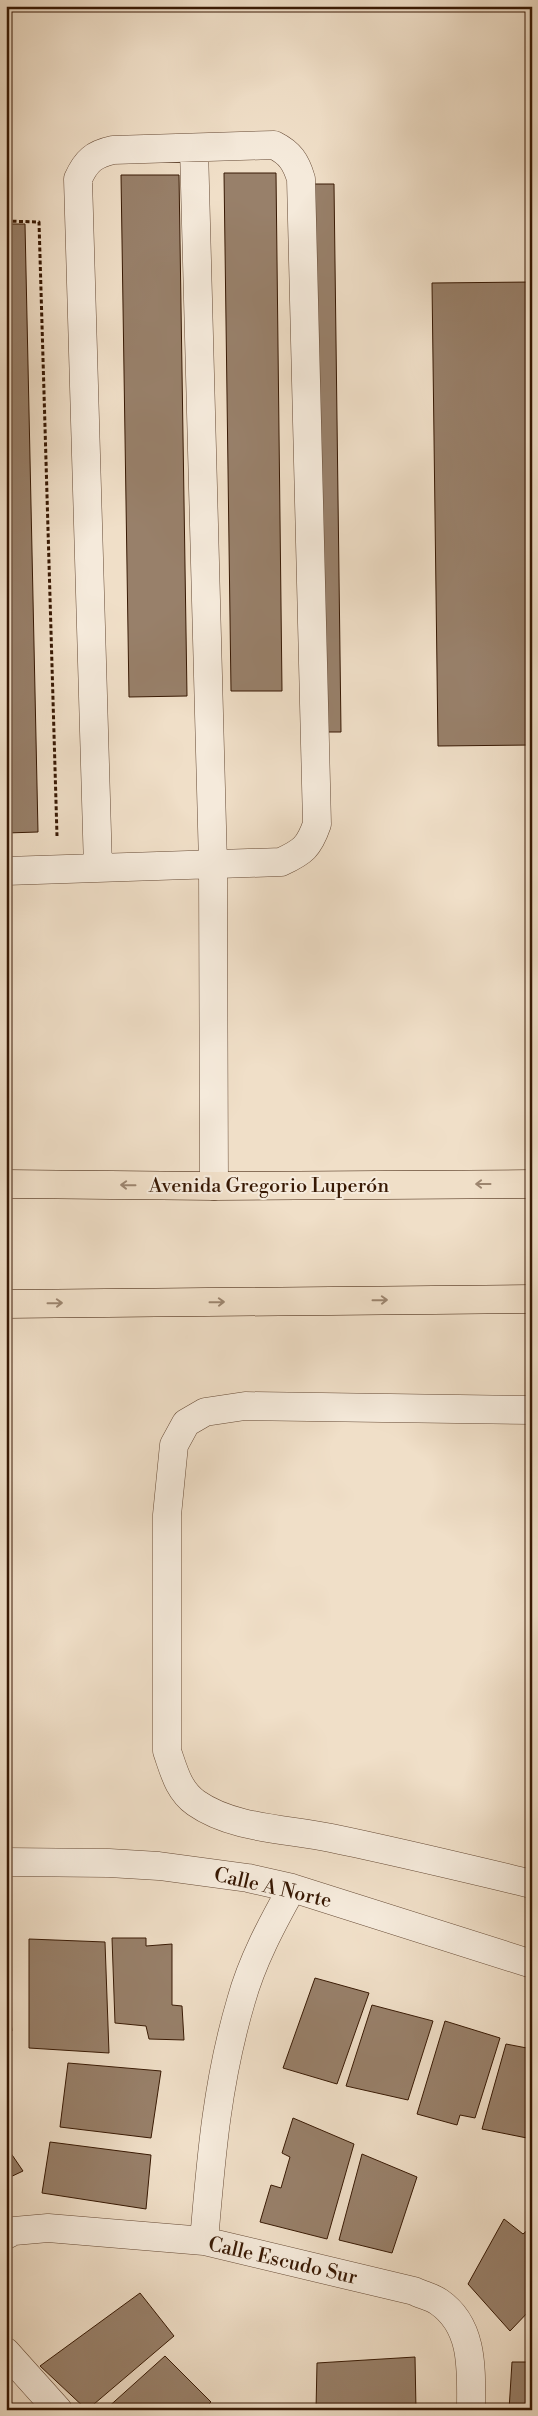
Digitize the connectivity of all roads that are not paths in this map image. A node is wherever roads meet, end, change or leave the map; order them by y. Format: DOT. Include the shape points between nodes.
graph roads {
  1 [pos="194,148"];
  2 [pos="213,864"];
  3 [pos="98,868"];
  4 [pos="6,871"];
  5 [pos="6,1184"];
  6 [pos="532,1184"];
  7 [pos="214,1186"];
  8 [pos="532,1299"];
  9 [pos="6,1304"];
  10 [pos="532,1410"];
  11 [pos="6,1862"];
  12 [pos="532,1884"];
  13 [pos="292,1888"];
  14 [pos="532,1964"];
  15 [pos="6,2235"];
  16 [pos="204,2241"];
  17 [pos="6,2352"];
  18 [pos="58,2410"];
  19 [pos="471,2410"];
  1 -- 2 [label="street"];
  1 -- 2 [label="street" via="274,145 292,158 301,179 316,824 302,852 281,862"];
  1 -- 3 [label="street" via="101,153 90,158 78,178"];
  2 -- 3 [label="street"];
  2 -- 7 [label="street"];
  3 -- 4 [label="street"];
  7 -- 5 [label="main road, Avenida Gregorio Luperón, one-way"];
  6 -- 7 [label="main road, Avenida Gregorio Luperón, one-way"];
  9 -- 8 [label="main road, one-way"];
  10 -- 12 [label="street" via="245,1406 205,1412 186,1423 174,1445 167,1515 167,1751 180,1788 212,1812 246,1823 382,1848"];
  11 -- 13 [label="street, Calle A Norte" via="159,1866"];
  13 -- 14 [label="street, Calle A Norte"];
  13 -- 16 [label="street" via="267,1934 241,2000 225,2060 216,2112"];
  15 -- 16 [label="street, Calle Escudo Sur" via="14,2231 48,2228"];
  16 -- 19 [label="street, Calle Escudo Sur" via="414,2291 440,2303 460,2325 471,2359"];
  17 -- 18 [label="street"];
}
